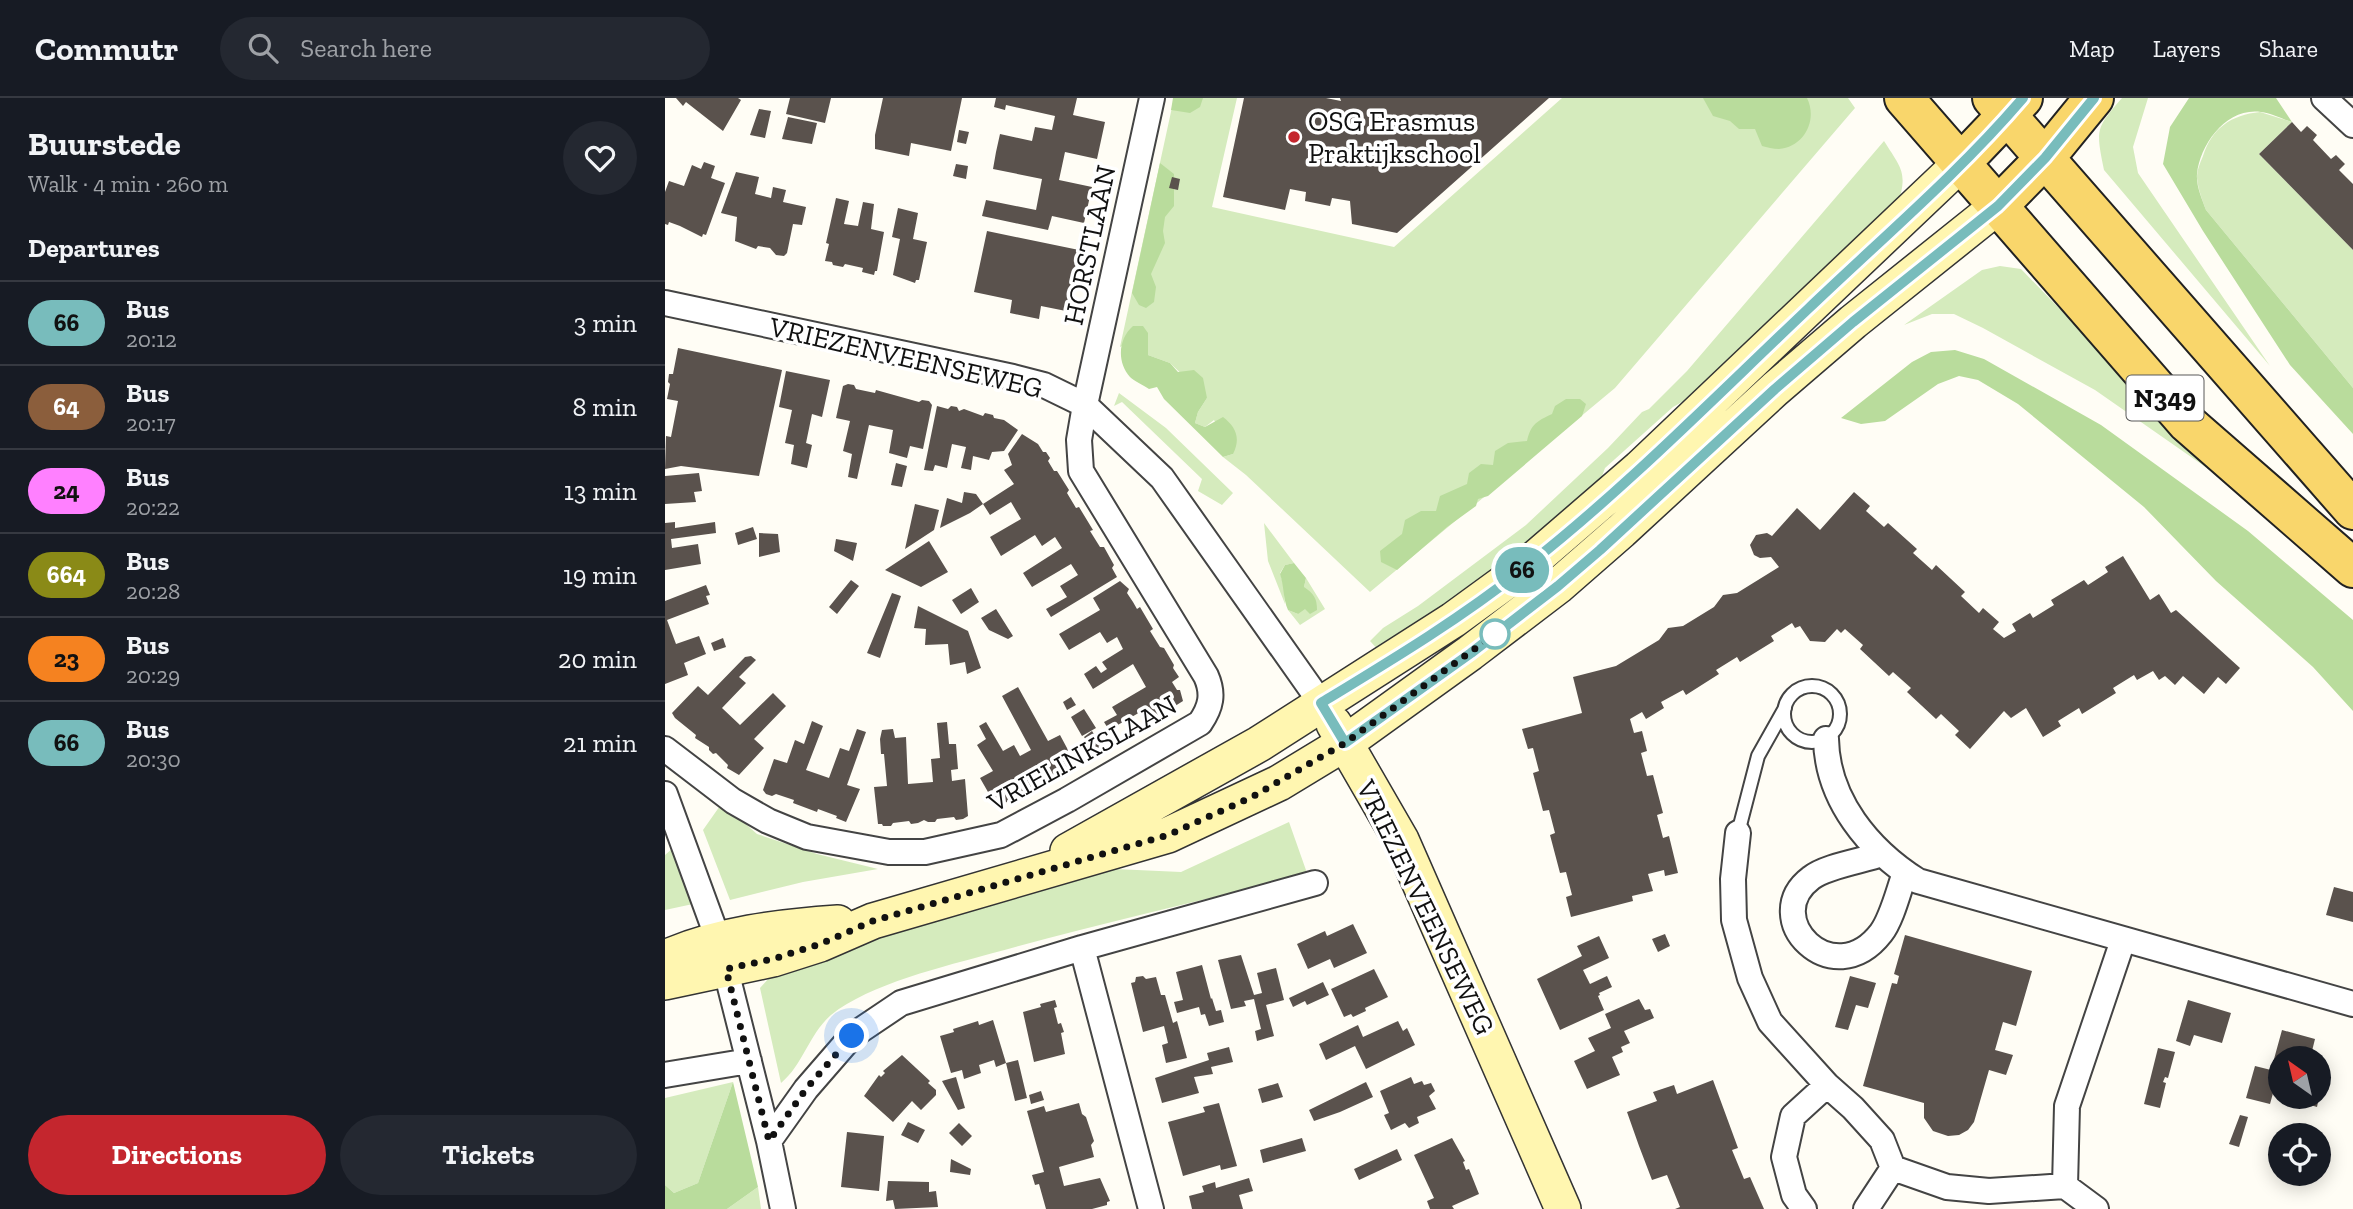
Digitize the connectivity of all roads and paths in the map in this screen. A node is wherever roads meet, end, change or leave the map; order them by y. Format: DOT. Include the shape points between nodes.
graph roads {
  1 [pos="1152,98"];
  2 [pos="1904,98"];
  3 [pos="2094,98"];
  4 [pos="2325,98"];
  5 [pos="2007,104"];
  6 [pos="2353,125"];
  7 [pos="2045,158"];
  8 [pos="1962,162"];
  9 [pos="1998,206"];
  10 [pos="665,303"];
  11 [pos="1085,405"];
  12 [pos="2353,510"];
  13 [pos="2353,568"];
  14 [pos="1321,703"];
  15 [pos="1785,708"];
  16 [pos="1826,738"];
  17 [pos="1345,743"];
  18 [pos="665,749"];
  19 [pos="665,794"];
  20 [pos="1738,833"];
  21 [pos="1882,854"];
  22 [pos="1905,873"];
  23 [pos="1030,875"];
  24 [pos="1315,883"];
  25 [pos="2123,940"];
  26 [pos="1082,948"];
  27 [pos="722,954"];
  28 [pos="665,958"];
  29 [pos="665,982"];
  30 [pos="2353,1003"];
  31 [pos="749,1060"];
  32 [pos="665,1075"];
  33 [pos="1827,1086"];
  34 [pos="769,1141"];
  35 [pos="1892,1168"];
  36 [pos="2065,1186"];
  37 [pos="783,1209"];
  38 [pos="1151,1209"];
  39 [pos="1563,1209"];
  40 [pos="1804,1209"];
  41 [pos="1866,1209"];
  42 [pos="2096,1209"];
  1 -- 11 [label="street, HORSTLAAN"];
  2 -- 8 [label="main road"];
  3 -- 7 [label="main road"];
  4 -- 6 [label="street"];
  5 -- 7 [label="main road"];
  5 -- 8 [label="main road"];
  7 -- 9 [label="main road"];
  7 -- 12 [label="main road, N349"];
  8 -- 9 [label="main road, N349"];
  8 -- 14 [label="main road" via="1563,536 1453,620"];
  9 -- 13 [label="main road, N349" via="2187,423"];
  9 -- 17 [label="main road" via="1775,389 1558,586"];
  10 -- 11 [label="street, VRIEZENVEENSEWEG" via="1003,375 1044,385"];
  11 -- 14 [label="street, VRIEZENVEENSEWEG" via="1162,478"];
  11 -- 18 [label="street, VRIELINKSLAAN" via="1080,471 1206,676 1210,708 1200,723 1001,835 925,852 889,852 807,837 768,821 722,793"];
  14 -- 17 [label="main road, VRIEZENVEENSEWEG"];
  14 -- 23 [label="main road" via="1259,744"];
  15 -- 16 [label="lane" via="1792,733 1808,742"];
  15 -- 16 [label="lane" via="1788,699 1803,688 1830,692 1840,717"];
  15 -- 20 [label="lane" via="1758,756"];
  16 -- 21 [label="street" via="1826,758 1842,801 1867,840"];
  17 -- 23 [label="main road" via="1252,797 1168,835"];
  17 -- 39 [label="main road, VRIEZENVEENSEWEG" via="1401,840"];
  19 -- 27 [label="street"];
  20 -- 33 [label="street" via="1734,920 1750,978 1770,1022"];
  21 -- 22 [label="street"];
  21 -- 22 [label="street" via="1812,877 1802,887 1793,904 1795,927 1811,948 1833,957 1860,953 1883,931"];
  22 -- 25 [label="street" via="1918,881"];
  23 -- 27 [label="main road" via="873,921 773,959"];
  24 -- 26 [label="street"];
  25 -- 30 [label="street"];
  25 -- 36 [label="street" via="2067,1106"];
  26 -- 34 [label="street" via="901,1003 852,1036"];
  26 -- 38 [label="street"];
  27 -- 28 [label="main road"];
  27 -- 29 [label="main road"];
  27 -- 31 [label="street"];
  31 -- 32 [label="street"];
  31 -- 34 [label="street"];
  33 -- 35 [label="street" via="1882,1140"];
  33 -- 40 [label="street" via="1793,1116 1784,1157 1794,1195"];
  34 -- 37 [label="street"];
  35 -- 36 [label="street" via="1947,1187 1989,1191"];
  35 -- 41 [label="street"];
  36 -- 42 [label="street"];
}
